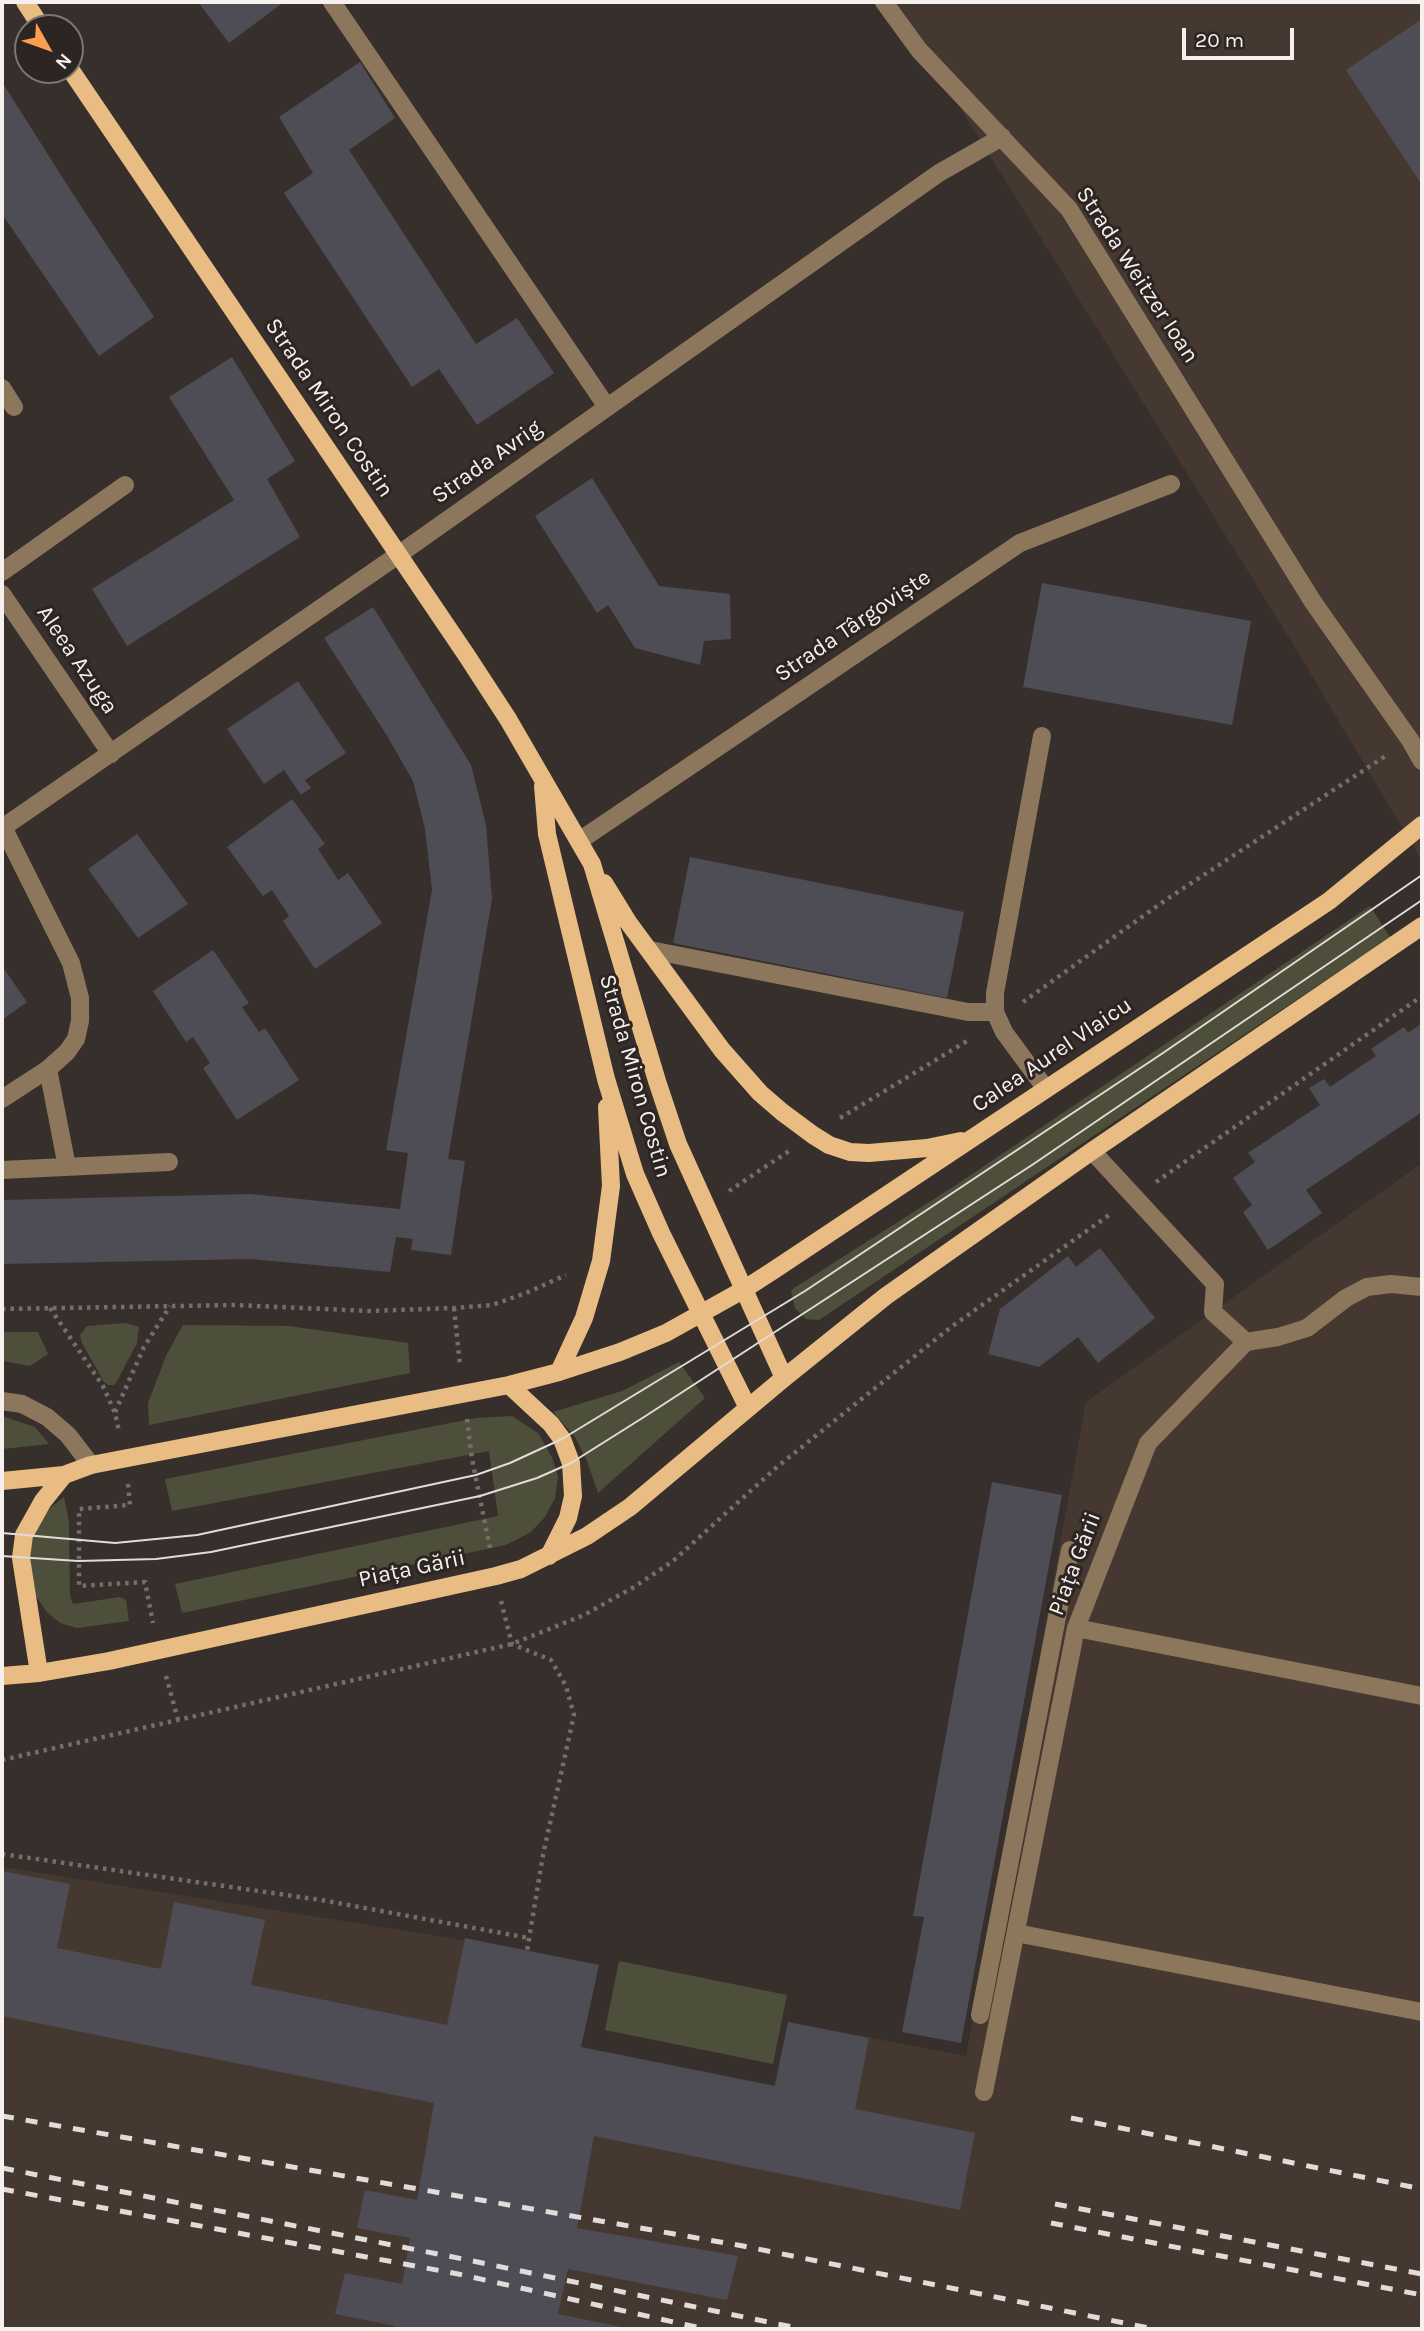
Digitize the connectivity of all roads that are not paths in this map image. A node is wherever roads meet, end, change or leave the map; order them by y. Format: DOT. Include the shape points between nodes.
graph roads {
  1 [pos="332,2"];
  2 [pos="884,2"];
  3 [pos="80,84"];
  4 [pos="1002,137"];
  5 [pos="2,388"];
  6 [pos="14,407"];
  7 [pos="607,407"];
  8 [pos="1171,484"];
  9 [pos="125,485"];
  10 [pos="398,555"];
  11 [pos="2,572"];
  12 [pos="2,594"];
  13 [pos="1042,736"];
  14 [pos="111,754"];
  15 [pos="1422,761"];
  16 [pos="542,779"];
  17 [pos="1422,825"];
  18 [pos="3,827"];
  19 [pos="579,841"];
  20 [pos="592,864"];
  21 [pos="1422,926"];
  22 [pos="650,950"];
  23 [pos="995,1012"];
  24 [pos="48,1069"];
  25 [pos="606,1079"];
  26 [pos="1046,1088"];
  27 [pos="2,1100"];
  28 [pos="971,1139"];
  29 [pos="1092,1151"];
  30 [pos="169,1162"];
  31 [pos="66,1167"];
  32 [pos="2,1170"];
  33 [pos="1422,1287"];
  34 [pos="743,1290"];
  35 [pos="700,1314"];
  36 [pos="1246,1342"];
  37 [pos="559,1372"];
  38 [pos="784,1378"];
  39 [pos="509,1385"];
  40 [pos="2,1401"];
  41 [pos="748,1408"];
  42 [pos="91,1465"];
  43 [pos="64,1475"];
  44 [pos="2,1480"];
  45 [pos="1070,1550"];
  46 [pos="549,1556"];
  47 [pos="1076,1628"];
  48 [pos="39,1673"];
  49 [pos="2,1676"];
  50 [pos="1422,1696"];
  51 [pos="1016,1933"];
  52 [pos="1422,2012"];
  53 [pos="980,2015"];
  54 [pos="984,2092"];
  1 -- 7 [label="street"];
  2 -- 4 [label="street, Strada Weitzer Ioan" via="919,50"];
  3 -- 10 [label="main road, Strada Miron Costin"];
  4 -- 7 [label="street, Strada Avrig" via="939,173"];
  4 -- 15 [label="street, Strada Weitzer Ioan" via="1069,209 1313,602"];
  5 -- 6 [label="street"];
  7 -- 10 [label="street, Strada Avrig"];
  8 -- 19 [label="street, Strada Târgoviște" via="1020,543"];
  9 -- 11 [label="street"];
  10 -- 14 [label="street, Strada Avrig"];
  10 -- 16 [label="main road, Strada Miron Costin" via="508,719"];
  12 -- 14 [label="street, Aleea Azuga"];
  13 -- 23 [label="street"];
  14 -- 18 [label="street, Strada Avrig"];
  16 -- 19 [label="main road, Strada Miron Costin"];
  16 -- 25 [label="main road, Strada Miron Costin" via="547,834"];
  17 -- 26 [label="main road, Calea Aurel Vlaicu" via="1329,901"];
  18 -- 24 [label="street" via="71,963 80,998 76,1039"];
  19 -- 20 [label="main road, Strada Miron Costin"];
  20 -- 22 [label="main road"];
  20 -- 34 [label="main road, Strada Miron Costin" via="678,1144"];
  21 -- 29 [label="main road"];
  22 -- 23 [label="street" via="968,1012"];
  22 -- 28 [label="main road" via="722,1050 760,1093 829,1145 869,1153"];
  23 -- 26 [label="street" via="1004,1032"];
  24 -- 27 [label="street"];
  24 -- 31 [label="street"];
  25 -- 35 [label="main road, Strada Miron Costin" via="635,1174"];
  25 -- 37 [label="main road" via="611,1186 601,1261 584,1318"];
  26 -- 28 [label="main road, Calea Aurel Vlaicu"];
  28 -- 34 [label="main road, Calea Aurel Vlaicu"];
  29 -- 36 [label="street" via="1215,1284 1213,1312"];
  29 -- 38 [label="main road" via="886,1296"];
  30 -- 31 [label="street"];
  31 -- 32 [label="street"];
  33 -- 36 [label="street" via="1367,1287 1307,1328"];
  34 -- 35 [label="main road, Calea Aurel Vlaicu"];
  34 -- 38 [label="main road, Strada Miron Costin"];
  35 -- 37 [label="main road" via="621,1352"];
  35 -- 41 [label="main road, Strada Miron Costin"];
  36 -- 47 [label="street, Piața Gării" via="1148,1443"];
  37 -- 39 [label="main road"];
  38 -- 41 [label="main road"];
  39 -- 42 [label="main road"];
  39 -- 46 [label="main road" via="551,1424 570,1463 571,1507"];
  40 -- 42 [label="street" via="22,1404 47,1417"];
  41 -- 46 [label="main road, Piața Gării" via="630,1507"];
  42 -- 43 [label="main road"];
  43 -- 44 [label="main road"];
  43 -- 48 [label="main road" via="24,1535 21,1558"];
  45 -- 53 [label="street"];
  46 -- 48 [label="main road, Piața Gării" via="496,1576"];
  47 -- 50 [label="street"];
  47 -- 51 [label="street, Piața Gării"];
  48 -- 49 [label="main road, Piața Gării"];
  51 -- 52 [label="street"];
  51 -- 54 [label="street, Piața Gării"];
}
